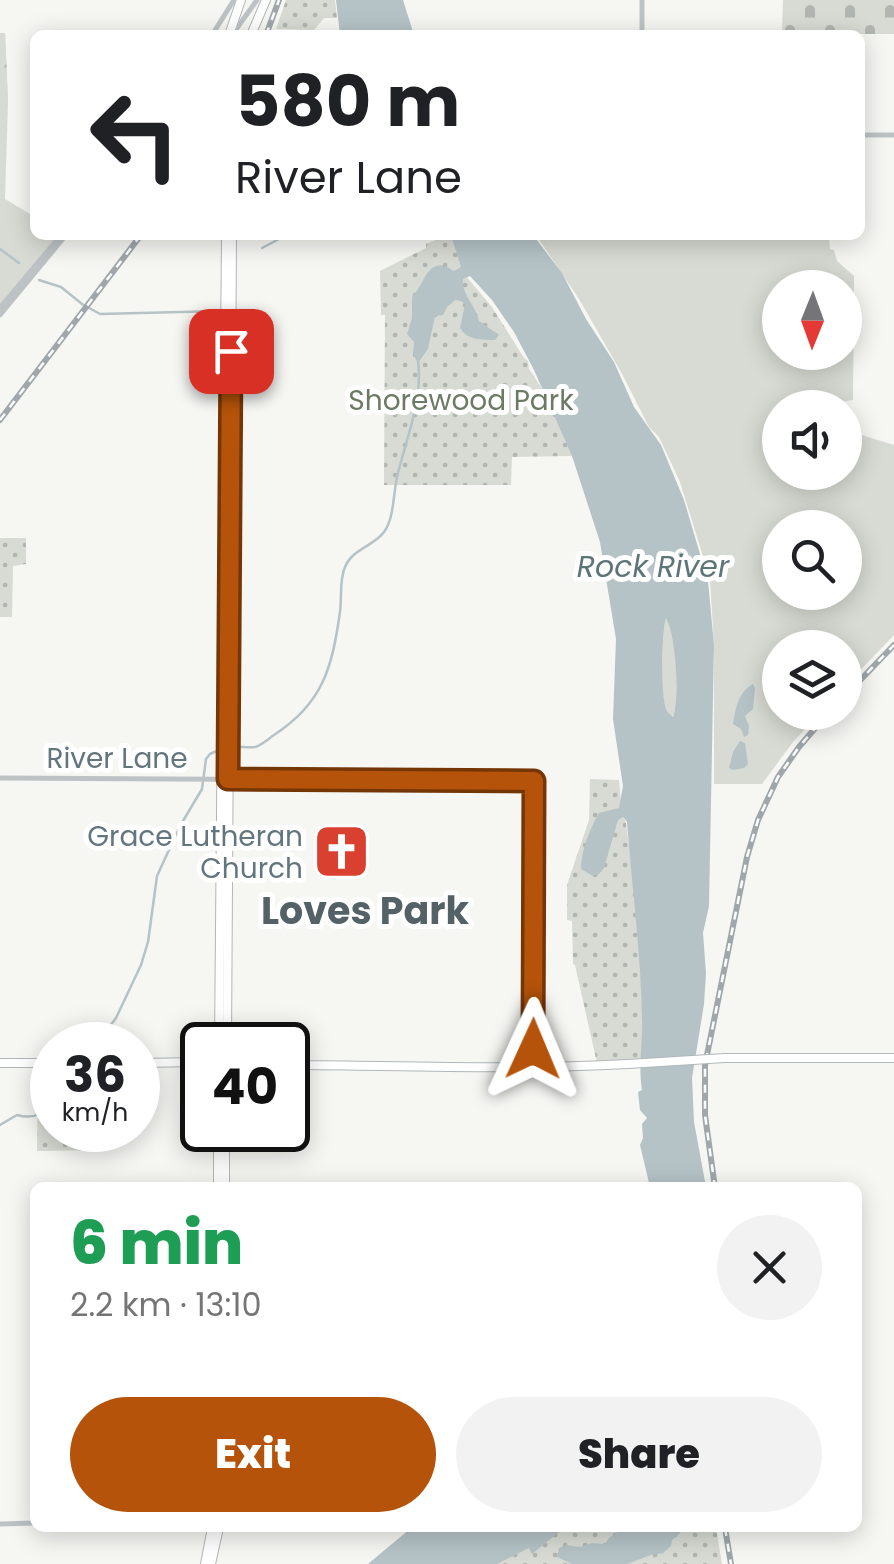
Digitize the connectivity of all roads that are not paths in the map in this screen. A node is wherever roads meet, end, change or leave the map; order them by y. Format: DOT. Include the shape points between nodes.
graph roads {
  1 [pos="238,0"];
  2 [pos="257,0"];
  3 [pos="266,0"];
  4 [pos="642,0"];
  5 [pos="216,30"];
  6 [pos="231,30"];
  7 [pos="235,30"];
  8 [pos="253,30"];
  9 [pos="642,30"];
  10 [pos="865,135"];
  11 [pos="894,135"];
  12 [pos="60,240"];
  13 [pos="229,240"];
  14 [pos="0,311"];
  15 [pos="0,778"];
  16 [pos="225,779"];
  17 [pos="223,1022"];
  18 [pos="894,1058"];
  19 [pos="0,1063"];
  20 [pos="30,1063"];
  21 [pos="310,1064"];
  22 [pos="533,1066"];
  23 [pos="222,1152"];
  24 [pos="222,1182"];
  25 [pos="30,1523"];
  26 [pos="0,1524"];
  27 [pos="215,1532"];
  28 [pos="208,1564"];
  1 -- 5 [label="street"];
  1 -- 6 [label="main road"];
  2 -- 7 [label="street"];
  3 -- 8 [label="main road"];
  4 -- 9 [label="street"];
  10 -- 11 [label="street"];
  12 -- 14 [label="street"];
  13 -- 16 [label="main road"];
  15 -- 16 [label="street, River Lane"];
  16 -- 17 [label="main road"];
  16 -- 22 [label="street, River Lane" via="534,781"];
  18 -- 22 [label="main road, bridge"];
  19 -- 20 [label="main road"];
  21 -- 22 [label="main road"];
  23 -- 24 [label="main road"];
  25 -- 26 [label="street"];
  27 -- 28 [label="main road"];
}
